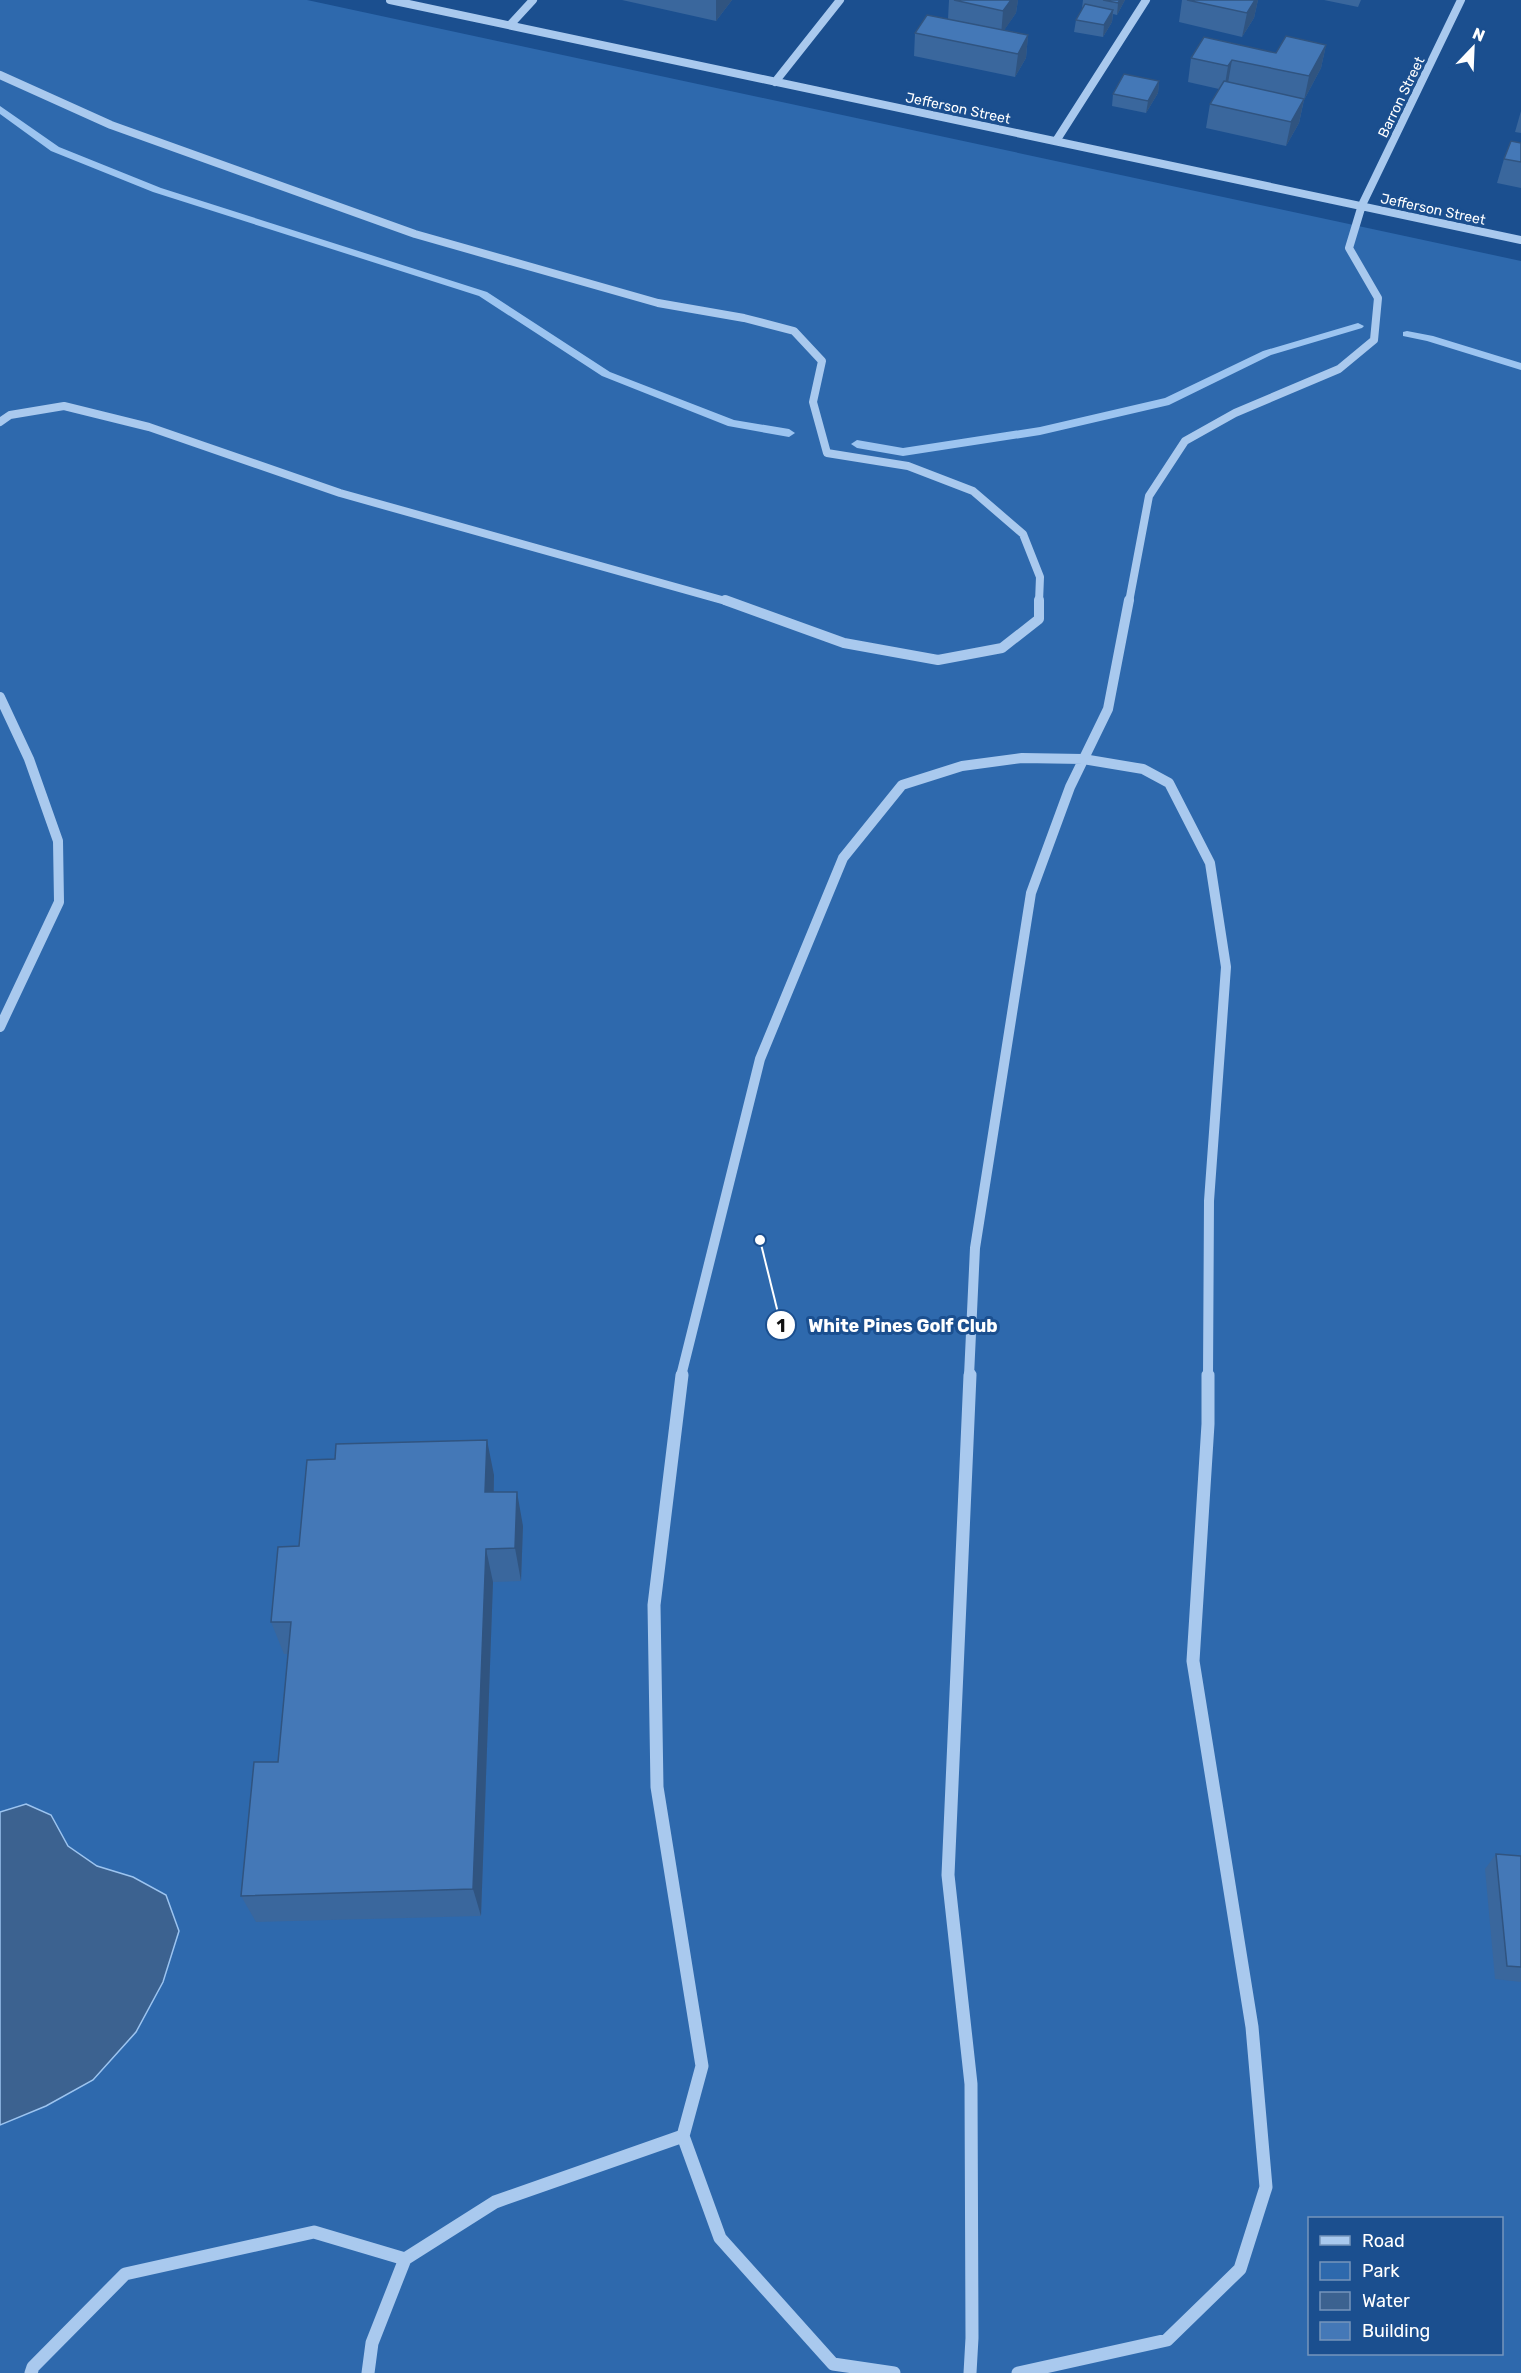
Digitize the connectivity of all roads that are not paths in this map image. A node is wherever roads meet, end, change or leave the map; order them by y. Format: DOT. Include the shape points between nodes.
graph roads {
  1 [pos="390,0"];
  2 [pos="533,0"];
  3 [pos="840,0"];
  4 [pos="1146,0"];
  5 [pos="1461,0"];
  6 [pos="510,26"];
  7 [pos="0,75"];
  8 [pos="775,82"];
  9 [pos="1056,141"];
  10 [pos="1362,205"];
  11 [pos="1521,240"];
  12 [pos="0,422"];
  13 [pos="0,697"];
  14 [pos="1083,759"];
  15 [pos="0,1027"];
  16 [pos="683,2136"];
  17 [pos="405,2259"];
  18 [pos="32,2373"];
  19 [pos="368,2373"];
  20 [pos="894,2373"];
  21 [pos="970,2373"];
  22 [pos="1018,2373"];
  1 -- 6 [label="street, Jefferson Street"];
  2 -- 6 [label="street"];
  3 -- 8 [label="street"];
  4 -- 9 [label="street"];
  5 -- 10 [label="street, Barron Street"];
  6 -- 8 [label="street, Jefferson Street"];
  7 -- 12 [label="street" via="111,125 416,234 658,303 794,331 822,361 813,402 827,453 908,466 973,491 1023,534 1040,577 1039,620 1002,648 938,660 844,643 716,597 340,493 149,427 64,406 10,415"];
  8 -- 9 [label="street, Jefferson Street"];
  9 -- 10 [label="street, Jefferson Street"];
  10 -- 11 [label="street, Jefferson Street"];
  10 -- 14 [label="street, Barron Street" via="1349,248 1378,298 1374,340 1339,369 1235,413 1185,441 1149,496 1108,709"];
  13 -- 15 [label="street" via="29,759 58,841 59,902"];
  14 -- 16 [label="street" via="1022,759 962,766 902,785 843,858 760,1059 681,1377 654,1605 657,1787 702,2066"];
  14 -- 21 [label="street, Barron Street" via="1031,893 975,1248 948,1875 971,2084"];
  14 -- 22 [label="street" via="1143,769 1169,783 1210,863 1226,967 1209,1201 1208,1424 1193,1661 1252,2026 1266,2187 1240,2269 1167,2340"];
  16 -- 17 [label="street" via="495,2202"];
  16 -- 20 [label="street" via="720,2238 832,2364"];
  17 -- 18 [label="street" via="314,2232 125,2274 33,2367"];
  17 -- 19 [label="street" via="372,2343"];
}
